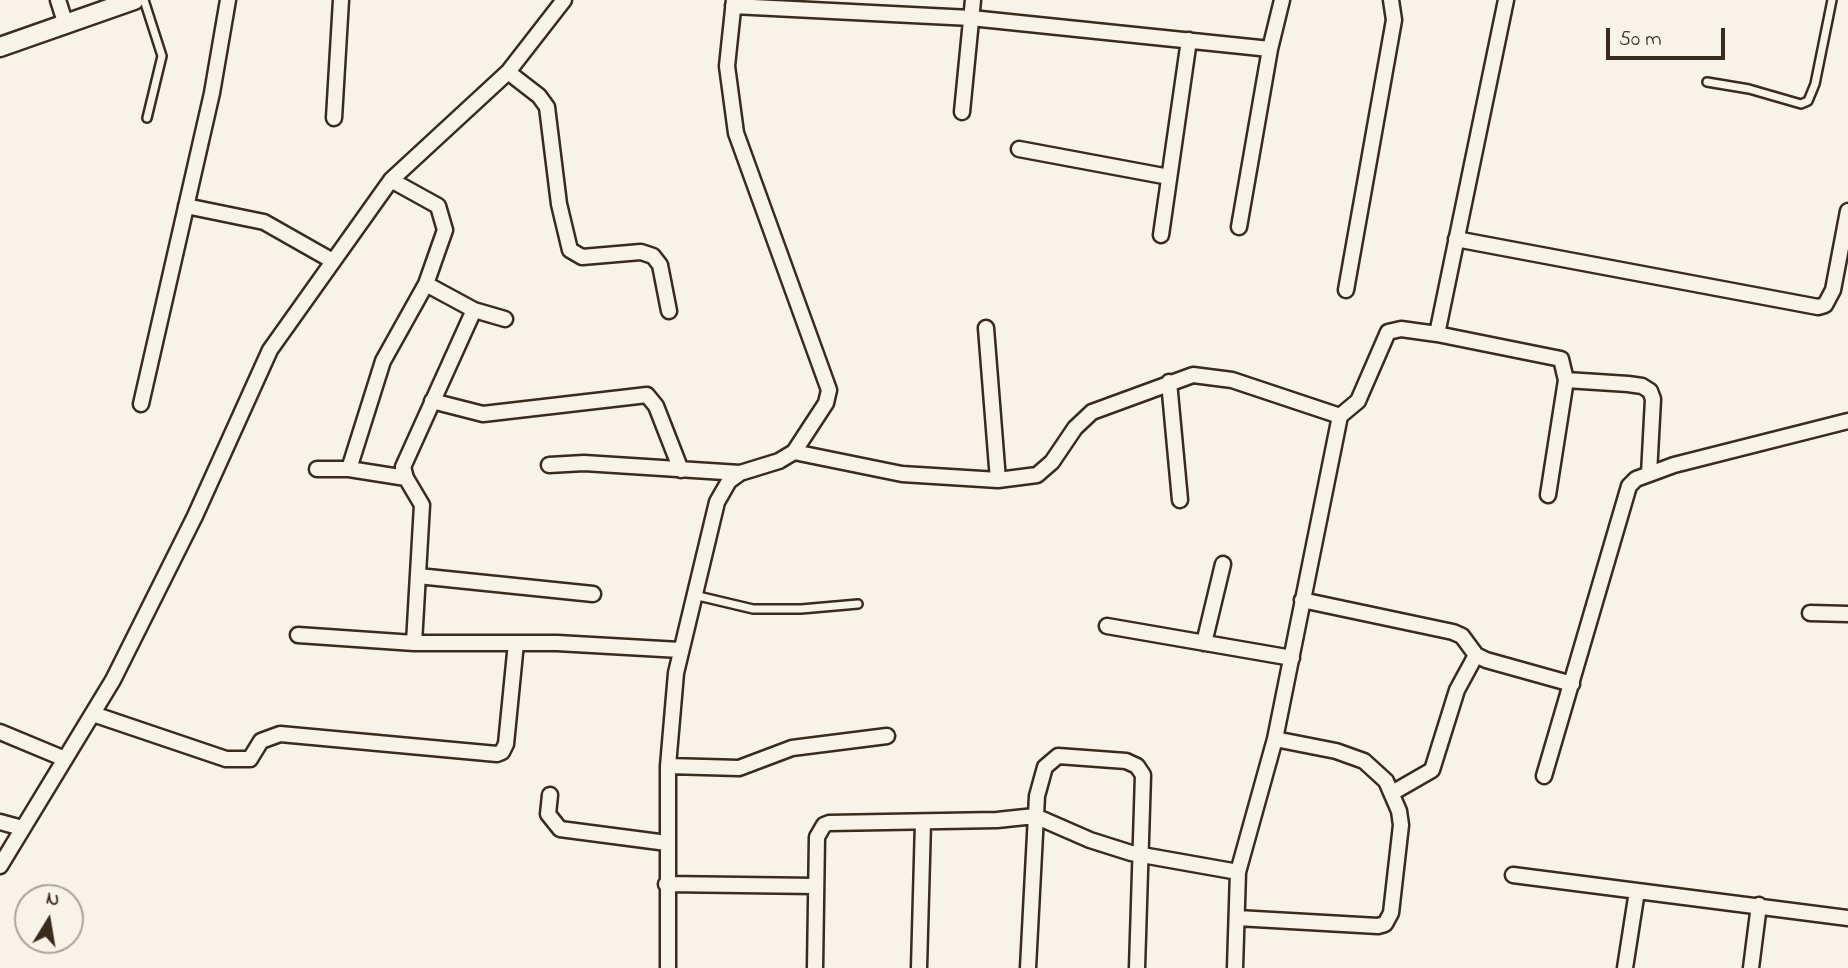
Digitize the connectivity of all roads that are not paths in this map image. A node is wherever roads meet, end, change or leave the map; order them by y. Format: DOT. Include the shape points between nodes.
graph roads {
  1 [pos="58,0"];
  2 [pos="134,0"];
  3 [pos="144,0"];
  4 [pos="228,0"];
  5 [pos="341,0"];
  6 [pos="564,0"];
  7 [pos="973,0"];
  8 [pos="1282,0"];
  9 [pos="1391,0"];
  10 [pos="1506,0"];
  11 [pos="1832,0"];
  12 [pos="734,3"];
  13 [pos="846,7"];
  14 [pos="971,18"];
  15 [pos="66,25"];
  16 [pos="1189,40"];
  17 [pos="0,47"];
  18 [pos="1270,49"];
  19 [pos="508,72"];
  20 [pos="1707,82"];
  21 [pos="962,111"];
  22 [pos="334,117"];
  23 [pos="147,118"];
  24 [pos="1019,149"];
  25 [pos="1169,177"];
  26 [pos="391,180"];
  27 [pos="186,206"];
  28 [pos="1848,211"];
  29 [pos="1239,228"];
  30 [pos="1161,235"];
  31 [pos="1456,239"];
  32 [pos="331,260"];
  33 [pos="426,284"];
  34 [pos="1346,290"];
  35 [pos="474,310"];
  36 [pos="669,311"];
  37 [pos="505,319"];
  38 [pos="986,328"];
  39 [pos="1437,334"];
  40 [pos="1566,380"];
  41 [pos="1169,382"];
  42 [pos="432,401"];
  43 [pos="141,404"];
  44 [pos="1340,415"];
  45 [pos="1848,421"];
  46 [pos="794,452"];
  47 [pos="549,465"];
  48 [pos="317,469"];
  49 [pos="349,469"];
  50 [pos="681,470"];
  51 [pos="740,473"];
  52 [pos="1648,474"];
  53 [pos="405,478"];
  54 [pos="998,480"];
  55 [pos="1548,495"];
  56 [pos="1180,500"];
  57 [pos="1223,564"];
  58 [pos="418,576"];
  59 [pos="593,594"];
  60 [pos="694,595"];
  61 [pos="1302,600"];
  62 [pos="858,604"];
  63 [pos="1810,614"];
  64 [pos="1848,614"];
  65 [pos="1107,626"];
  66 [pos="298,635"];
  67 [pos="414,643"];
  68 [pos="516,643"];
  69 [pos="1204,643"];
  70 [pos="680,650"];
  71 [pos="1476,654"];
  72 [pos="1292,658"];
  73 [pos="1572,684"];
  74 [pos="93,714"];
  75 [pos="0,732"];
  76 [pos="887,736"];
  77 [pos="1275,739"];
  78 [pos="65,759"];
  79 [pos="668,766"];
  80 [pos="1544,776"];
  81 [pos="1392,793"];
  82 [pos="550,795"];
  83 [pos="1035,816"];
  84 [pos="0,822"];
  85 [pos="923,822"];
  86 [pos="22,828"];
  87 [pos="667,843"];
  88 [pos="1141,856"];
  89 [pos="0,866"];
  90 [pos="1238,872"];
  91 [pos="1513,876"];
  92 [pos="666,884"];
  93 [pos="815,886"];
  94 [pos="1637,891"];
  95 [pos="1759,905"];
  96 [pos="1237,918"];
  97 [pos="1848,918"];
  98 [pos="668,968"];
  99 [pos="814,968"];
  100 [pos="919,968"];
  101 [pos="1028,968"];
  102 [pos="1137,968"];
  103 [pos="1235,968"];
  104 [pos="1625,968"];
  105 [pos="1751,968"];
  1 -- 15 [label="street"];
  2 -- 15 [label="street"];
  3 -- 23 [label="lane" via="162,55"];
  4 -- 27 [label="street"];
  5 -- 22 [label="street"];
  6 -- 19 [label="street"];
  7 -- 14 [label="street"];
  8 -- 18 [label="street"];
  9 -- 34 [label="street" via="1394,20"];
  10 -- 31 [label="street"];
  11 -- 20 [label="lane" via="1808,101 1801,104"];
  12 -- 13 [label="street"];
  12 -- 46 [label="street" via="727,66 736,133 829,390 826,403"];
  13 -- 14 [label="street"];
  14 -- 16 [label="street"];
  14 -- 21 [label="street"];
  15 -- 17 [label="street"];
  16 -- 18 [label="street"];
  16 -- 25 [label="street"];
  18 -- 29 [label="street"];
  19 -- 26 [label="street"];
  19 -- 36 [label="street" via="547,107 559,204 570,250 582,257 640,252 653,256 660,265"];
  24 -- 25 [label="street"];
  25 -- 30 [label="street"];
  26 -- 32 [label="street"];
  26 -- 33 [label="street" via="427,197 444,218 445,230"];
  27 -- 32 [label="street" via="264,222"];
  27 -- 43 [label="street"];
  28 -- 31 [label="street" via="1833,290 1825,305 1818,307"];
  31 -- 39 [label="street"];
  32 -- 74 [label="street" via="270,350 195,516"];
  33 -- 35 [label="street"];
  33 -- 49 [label="street" via="383,361"];
  35 -- 37 [label="street"];
  35 -- 42 [label="street"];
  38 -- 54 [label="street"];
  39 -- 40 [label="street" via="1555,356 1561,359"];
  39 -- 44 [label="street" via="1401,329 1388,332 1358,401"];
  40 -- 52 [label="street" via="1628,384 1650,391"];
  40 -- 55 [label="street"];
  41 -- 44 [label="street" via="1193,375 1214,377"];
  41 -- 54 [label="street" via="1092,412 1037,475"];
  41 -- 56 [label="street"];
  42 -- 50 [label="street" via="483,414 647,395 656,406"];
  42 -- 53 [label="street" via="405,458"];
  44 -- 61 [label="street"];
  45 -- 52 [label="street"];
  46 -- 51 [label="street"];
  46 -- 54 [label="street" via="902,474"];
  47 -- 50 [label="street"];
  48 -- 49 [label="street"];
  49 -- 53 [label="street"];
  50 -- 51 [label="street"];
  51 -- 60 [label="street" via="729,481 717,502"];
  52 -- 73 [label="street" via="1629,486"];
  53 -- 58 [label="street" via="422,505"];
  57 -- 69 [label="street"];
  58 -- 59 [label="street"];
  58 -- 67 [label="street"];
  60 -- 62 [label="lane" via="732,606 778,610"];
  60 -- 70 [label="street"];
  61 -- 71 [label="street" via="1453,632"];
  61 -- 72 [label="street"];
  63 -- 64 [label="street"];
  65 -- 69 [label="street"];
  66 -- 67 [label="street"];
  67 -- 68 [label="street"];
  68 -- 70 [label="street"];
  68 -- 74 [label="street" via="506,744 497,754 280,734 261,741 250,759 226,759"];
  69 -- 72 [label="street"];
  70 -- 79 [label="street"];
  71 -- 73 [label="street"];
  71 -- 81 [label="street" via="1457,690 1432,770"];
  72 -- 77 [label="street"];
  73 -- 80 [label="street"];
  74 -- 78 [label="street"];
  75 -- 78 [label="street"];
  76 -- 79 [label="street" via="792,748 739,768"];
  77 -- 81 [label="street" via="1364,761"];
  77 -- 90 [label="street"];
  78 -- 86 [label="street"];
  79 -- 87 [label="street"];
  81 -- 96 [label="street" via="1401,825 1391,913 1385,923"];
  82 -- 87 [label="street" via="548,814 560,829"];
  83 -- 85 [label="street"];
  83 -- 88 [label="street"];
  83 -- 88 [label="street" via="1050,760 1058,756 1126,761 1143,775"];
  83 -- 101 [label="street"];
  84 -- 86 [label="street"];
  85 -- 93 [label="street" via="824,825 817,837"];
  85 -- 100 [label="street"];
  86 -- 89 [label="street"];
  87 -- 92 [label="street"];
  88 -- 90 [label="street"];
  88 -- 102 [label="street"];
  90 -- 96 [label="street"];
  91 -- 94 [label="street"];
  92 -- 93 [label="street"];
  92 -- 98 [label="street"];
  93 -- 99 [label="street"];
  94 -- 95 [label="street"];
  94 -- 104 [label="street"];
  95 -- 97 [label="street"];
  95 -- 105 [label="street"];
  96 -- 103 [label="street"];
}
